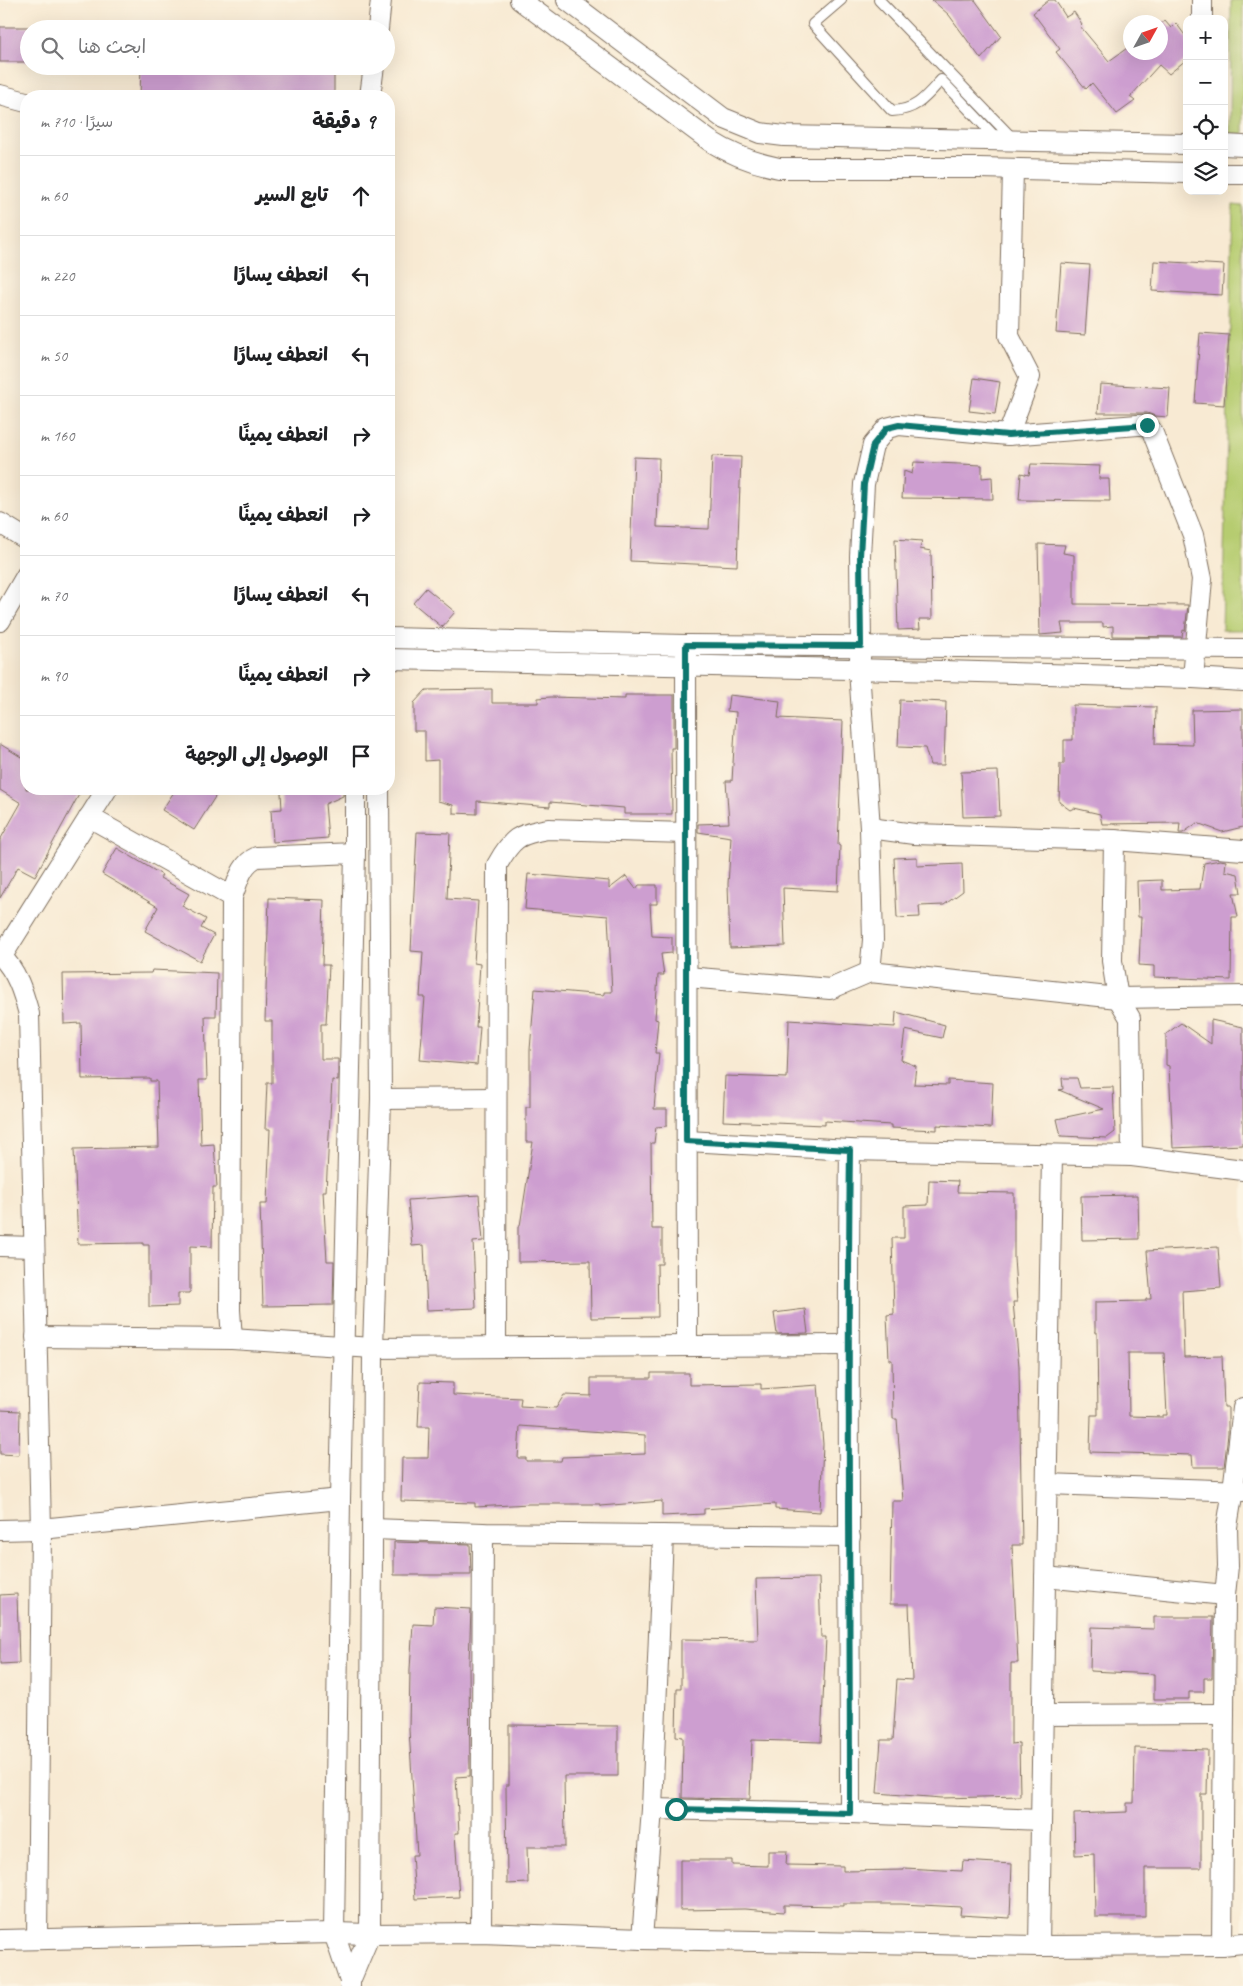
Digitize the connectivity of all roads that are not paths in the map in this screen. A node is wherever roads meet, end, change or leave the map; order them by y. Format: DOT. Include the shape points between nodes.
graph roads {
  1 [pos="381,0"];
  2 [pos="520,0"];
  3 [pos="567,0"];
  4 [pos="841,0"];
  5 [pos="879,0"];
  6 [pos="1202,0"];
  7 [pos="1202,15"];
  8 [pos="379,20"];
  9 [pos="373,75"];
  10 [pos="371,90"];
  11 [pos="0,95"];
  12 [pos="20,100"];
  13 [pos="997,140"];
  14 [pos="1183,144"];
  15 [pos="1228,145"];
  16 [pos="1243,146"];
  17 [pos="979,168"];
  18 [pos="1013,170"];
  19 [pos="1183,173"];
  20 [pos="1228,174"];
  21 [pos="1243,174"];
  22 [pos="1008,435"];
  23 [pos="0,523"];
  24 [pos="20,535"];
  25 [pos="20,586"];
  26 [pos="0,621"];
  27 [pos="395,638"];
  28 [pos="686,645"];
  29 [pos="861,646"];
  30 [pos="943,646"];
  31 [pos="1196,649"];
  32 [pos="1243,649"];
  33 [pos="395,659"];
  34 [pos="686,666"];
  35 [pos="859,670"];
  36 [pos="942,671"];
  37 [pos="1193,678"];
  38 [pos="1243,681"];
  39 [pos="103,795"];
  40 [pos="355,795"];
  41 [pos="379,795"];
  42 [pos="89,816"];
  43 [pos="870,828"];
  44 [pos="686,833"];
  45 [pos="1114,840"];
  46 [pos="1243,850"];
  47 [pos="355,853"];
  48 [pos="232,897"];
  49 [pos="1,955"];
  50 [pos="870,972"];
  51 [pos="687,977"];
  52 [pos="1243,996"];
  53 [pos="1118,998"];
  54 [pos="496,1098"];
  55 [pos="381,1099"];
  56 [pos="686,1141"];
  57 [pos="850,1150"];
  58 [pos="1052,1156"];
  59 [pos="1132,1156"];
  60 [pos="1243,1170"];
  61 [pos="0,1246"];
  62 [pos="34,1247"];
  63 [pos="36,1337"];
  64 [pos="232,1339"];
  65 [pos="344,1345"];
  66 [pos="848,1345"];
  67 [pos="496,1346"];
  68 [pos="687,1346"];
  69 [pos="373,1348"];
  70 [pos="1243,1408"];
  71 [pos="1047,1484"];
  72 [pos="1238,1491"];
  73 [pos="340,1499"];
  74 [pos="42,1529"];
  75 [pos="372,1529"];
  76 [pos="0,1530"];
  77 [pos="483,1533"];
  78 [pos="662,1535"];
  79 [pos="850,1537"];
  80 [pos="1045,1578"];
  81 [pos="1225,1595"];
  82 [pos="1224,1714"];
  83 [pos="1043,1715"];
  84 [pos="652,1809"];
  85 [pos="850,1813"];
  86 [pos="1041,1820"];
  87 [pos="334,1933"];
  88 [pos="481,1933"];
  89 [pos="370,1934"];
  90 [pos="37,1939"];
  91 [pos="642,1939"];
  92 [pos="0,1940"];
  93 [pos="1243,1943"];
  94 [pos="1222,1945"];
  95 [pos="1039,1946"];
  96 [pos="350,1983"];
  1 -- 8 [label="street"];
  2 -- 17 [label="street" via="710,141 756,164 779,168"];
  3 -- 13 [label="street" via="723,118 760,133"];
  4 -- 13 [label="lane" via="813,24 892,111 906,110 924,100 941,80"];
  5 -- 13 [label="lane"];
  6 -- 7 [label="street"];
  9 -- 10 [label="street"];
  11 -- 12 [label="street"];
  13 -- 14 [label="street"];
  13 -- 17 [label="street"];
  15 -- 16 [label="street"];
  17 -- 18 [label="street"];
  18 -- 19 [label="street"];
  18 -- 22 [label="street" via="1009,336 1030,377"];
  20 -- 21 [label="street"];
  22 -- 29 [label="street" via="899,425 882,432 873,445 864,484 860,556"];
  22 -- 31 [label="street" via="1147,425 1193,536 1202,579"];
  23 -- 24 [label="street"];
  25 -- 26 [label="street"];
  27 -- 28 [label="street"];
  28 -- 29 [label="street"];
  28 -- 34 [label="street"];
  29 -- 30 [label="street"];
  29 -- 35 [label="street"];
  30 -- 31 [label="street"];
  30 -- 36 [label="street"];
  31 -- 32 [label="street"];
  31 -- 37 [label="street"];
  33 -- 34 [label="street"];
  34 -- 35 [label="street"];
  34 -- 44 [label="street"];
  35 -- 36 [label="street"];
  35 -- 43 [label="street"];
  36 -- 37 [label="street"];
  37 -- 38 [label="street"];
  39 -- 42 [label="street"];
  40 -- 47 [label="street"];
  41 -- 55 [label="street"];
  42 -- 48 [label="street"];
  42 -- 49 [label="street"];
  43 -- 45 [label="street" via="914,834"];
  43 -- 50 [label="street" via="873,940"];
  44 -- 51 [label="street"];
  44 -- 54 [label="street" via="548,829 527,832 509,844 497,864"];
  45 -- 46 [label="street"];
  45 -- 53 [label="street" via="1112,961"];
  47 -- 48 [label="street" via="250,860 244,866"];
  47 -- 65 [label="street"];
  48 -- 64 [label="street"];
  49 -- 62 [label="street" via="19,982 29,1014"];
  50 -- 51 [label="street" via="830,989"];
  50 -- 53 [label="street"];
  51 -- 56 [label="street"];
  52 -- 53 [label="street"];
  53 -- 59 [label="street" via="1130,1018"];
  54 -- 55 [label="street"];
  54 -- 67 [label="street"];
  55 -- 69 [label="street"];
  56 -- 57 [label="street"];
  56 -- 68 [label="street"];
  57 -- 58 [label="street"];
  57 -- 66 [label="street"];
  58 -- 59 [label="street"];
  58 -- 71 [label="street"];
  59 -- 60 [label="street"];
  61 -- 62 [label="street"];
  62 -- 63 [label="street"];
  63 -- 64 [label="street"];
  63 -- 74 [label="street"];
  64 -- 65 [label="street"];
  65 -- 69 [label="street"];
  65 -- 73 [label="street"];
  66 -- 68 [label="street"];
  66 -- 79 [label="street"];
  67 -- 68 [label="street"];
  67 -- 69 [label="street"];
  69 -- 75 [label="street"];
  70 -- 72 [label="street"];
  71 -- 72 [label="street"];
  71 -- 80 [label="street"];
  72 -- 81 [label="street" via="1227,1527"];
  73 -- 74 [label="street"];
  73 -- 87 [label="street"];
  74 -- 76 [label="street"];
  74 -- 90 [label="street"];
  75 -- 77 [label="street"];
  75 -- 89 [label="street"];
  77 -- 78 [label="street"];
  77 -- 88 [label="street"];
  78 -- 79 [label="street"];
  78 -- 84 [label="street"];
  79 -- 85 [label="street"];
  80 -- 81 [label="street"];
  80 -- 83 [label="street"];
  81 -- 82 [label="street"];
  82 -- 83 [label="street"];
  82 -- 94 [label="street"];
  83 -- 86 [label="street"];
  84 -- 85 [label="street"];
  84 -- 91 [label="street"];
  85 -- 86 [label="street"];
  86 -- 95 [label="street"];
  87 -- 89 [label="street"];
  87 -- 90 [label="street"];
  87 -- 96 [label="street"];
  88 -- 89 [label="street"];
  88 -- 91 [label="street"];
  89 -- 96 [label="street"];
  90 -- 92 [label="street"];
  91 -- 95 [label="street"];
  93 -- 94 [label="street"];
  94 -- 95 [label="street"];
}
